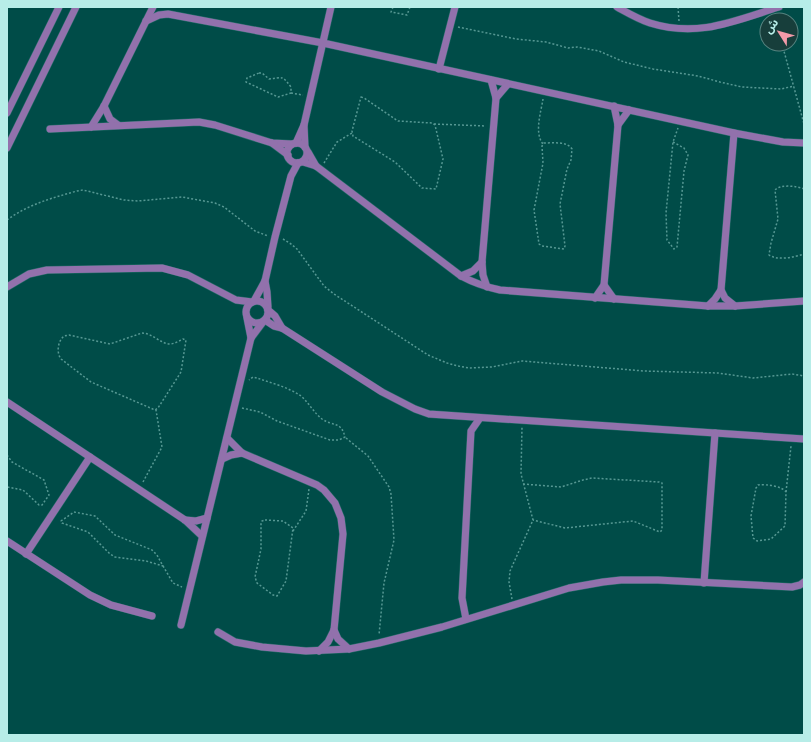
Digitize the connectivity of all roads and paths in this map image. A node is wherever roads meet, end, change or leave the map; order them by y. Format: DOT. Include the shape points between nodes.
graph roads {
  1 [pos="59,7"];
  2 [pos="76,7"];
  3 [pos="153,7"];
  4 [pos="163,7"];
  5 [pos="331,7"];
  6 [pos="393,7"];
  7 [pos="410,7"];
  8 [pos="455,7"];
  9 [pos="617,7"];
  10 [pos="678,7"];
  11 [pos="779,7"];
  12 [pos="626,9"];
  13 [pos="168,14"];
  14 [pos="146,21"];
  15 [pos="450,26"];
  16 [pos="679,29"];
  17 [pos="322,43"];
  18 [pos="784,52"];
  19 [pos="439,69"];
  20 [pos="492,80"];
  21 [pos="508,84"];
  22 [pos="794,86"];
  23 [pos="544,91"];
  24 [pos="291,93"];
  25 [pos="310,97"];
  26 [pos="496,98"];
  27 [pos="104,106"];
  28 [pos="614,106"];
  29 [pos="629,110"];
  30 [pos="7,113"];
  31 [pos="680,121"];
  32 [pos="434,124"];
  33 [pos="804,124"];
  34 [pos="118,125"];
  35 [pos="304,125"];
  36 [pos="618,125"];
  37 [pos="494,126"];
  38 [pos="91,127"];
  39 [pos="50,128"];
  40 [pos="352,133"];
  41 [pos="734,133"];
  42 [pos="674,142"];
  43 [pos="272,143"];
  44 [pos="804,143"];
  45 [pos="294,144"];
  46 [pos="543,144"];
  47 [pos="7,148"];
  48 [pos="306,149"];
  49 [pos="289,158"];
  50 [pos="300,162"];
  51 [pos="318,168"];
  52 [pos="291,176"];
  53 [pos="804,189"];
  54 [pos="7,220"];
  55 [pos="275,237"];
  56 [pos="804,254"];
  57 [pos="482,262"];
  58 [pos="462,276"];
  59 [pos="265,281"];
  60 [pos="604,285"];
  61 [pos="7,287"];
  62 [pos="487,287"];
  63 [pos="721,290"];
  64 [pos="595,298"];
  65 [pos="236,300"];
  66 [pos="614,300"];
  67 [pos="804,301"];
  68 [pos="253,302"];
  69 [pos="708,306"];
  70 [pos="735,306"];
  71 [pos="268,309"];
  72 [pos="247,315"];
  73 [pos="264,321"];
  74 [pos="282,328"];
  75 [pos="251,338"];
  76 [pos="804,376"];
  77 [pos="241,380"];
  78 [pos="7,402"];
  79 [pos="234,407"];
  80 [pos="156,410"];
  81 [pos="462,417"];
  82 [pos="480,418"];
  83 [pos="522,421"];
  84 [pos="471,431"];
  85 [pos="715,433"];
  86 [pos="345,437"];
  87 [pos="227,438"];
  88 [pos="792,438"];
  89 [pos="804,438"];
  90 [pos="242,453"];
  91 [pos="7,455"];
  92 [pos="90,457"];
  93 [pos="222,459"];
  94 [pos="310,481"];
  95 [pos="523,484"];
  96 [pos="7,487"];
  97 [pos="139,489"];
  98 [pos="786,492"];
  99 [pos="207,518"];
  100 [pos="185,520"];
  101 [pos="533,520"];
  102 [pos="293,531"];
  103 [pos="202,536"];
  104 [pos="7,541"];
  105 [pos="26,554"];
  106 [pos="163,566"];
  107 [pos="804,582"];
  108 [pos="704,583"];
  109 [pos="189,588"];
  110 [pos="513,604"];
  111 [pos="152,616"];
  112 [pos="466,619"];
  113 [pos="180,625"];
  114 [pos="334,630"];
  115 [pos="218,632"];
  116 [pos="378,643"];
  117 [pos="349,649"];
  118 [pos="319,651"];
  1 -- 30 [label="street"];
  2 -- 47 [label="street"];
  3 -- 14 [label="street"];
  4 -- 13 [label="street"];
  5 -- 17 [label="street"];
  6 -- 7 [label="path" via="391,12 408,15"];
  8 -- 15 [label="street"];
  9 -- 12 [label="street"];
  10 -- 16 [label="path"];
  11 -- 16 [label="street" via="721,26"];
  12 -- 16 [label="street" via="649,22"];
  13 -- 14 [label="street" via="159,14"];
  13 -- 17 [label="street"];
  14 -- 27 [label="street"];
  15 -- 19 [label="street"];
  15 -- 22 [label="path" via="568,48 599,51 624,62 735,85 780,89"];
  17 -- 19 [label="street"];
  17 -- 25 [label="street"];
  18 -- 22 [label="path"];
  19 -- 20 [label="street"];
  20 -- 21 [label="street"];
  20 -- 26 [label="street"];
  21 -- 23 [label="street"];
  21 -- 26 [label="street"];
  22 -- 33 [label="path"];
  23 -- 28 [label="street"];
  23 -- 46 [label="path" via="538,132"];
  24 -- 24 [label="path" via="291,87 281,77 269,79 260,73 246,80 247,83 278,97"];
  24 -- 25 [label="path"];
  25 -- 35 [label="street"];
  26 -- 37 [label="street"];
  27 -- 34 [label="street" via="110,119"];
  27 -- 38 [label="street"];
  28 -- 29 [label="street"];
  28 -- 36 [label="street"];
  29 -- 31 [label="street"];
  29 -- 36 [label="street"];
  31 -- 41 [label="street"];
  31 -- 42 [label="path"];
  32 -- 37 [label="path"];
  32 -- 40 [label="path" via="398,121 362,97"];
  32 -- 40 [label="path" via="443,159 437,187 434,189 422,188 400,166 355,138"];
  34 -- 38 [label="street"];
  34 -- 43 [label="street" via="199,122"];
  35 -- 45 [label="street"];
  35 -- 48 [label="street"];
  36 -- 60 [label="street"];
  37 -- 57 [label="street"];
  38 -- 39 [label="street"];
  40 -- 51 [label="path" via="337,142"];
  41 -- 44 [label="street"];
  41 -- 63 [label="street"];
  42 -- 42 [label="path" via="666,213 668,242 674,249 677,247 684,171 688,155 684,148"];
  43 -- 45 [label="street"];
  43 -- 49 [label="street"];
  45 -- 48 [label="street" via="301,144"];
  45 -- 49 [label="street" via="288,150"];
  46 -- 46 [label="path" via="558,143 569,145 572,149 560,204 566,247 564,249 539,244 534,210 543,163"];
  48 -- 50 [label="street" via="306,158"];
  48 -- 51 [label="street"];
  49 -- 50 [label="street" via="293,162"];
  49 -- 52 [label="street"];
  50 -- 51 [label="street"];
  50 -- 52 [label="street"];
  51 -- 58 [label="street"];
  52 -- 55 [label="street"];
  53 -- 56 [label="path" via="776,188 778,219 769,255 791,258"];
  54 -- 55 [label="path" via="41,201 83,190 124,200 182,197 215,203 255,231"];
  55 -- 59 [label="street"];
  55 -- 76 [label="path" via="285,240 296,249 324,286 334,294 428,355 458,366 492,367 522,361 644,371 718,373 753,378 792,374"];
  57 -- 58 [label="street" via="473,271"];
  57 -- 62 [label="street"];
  58 -- 62 [label="street"];
  59 -- 68 [label="street"];
  59 -- 71 [label="street"];
  60 -- 64 [label="street"];
  60 -- 66 [label="street"];
  61 -- 65 [label="street" via="29,274 47,270 152,267 180,272"];
  62 -- 64 [label="street"];
  63 -- 69 [label="street"];
  63 -- 70 [label="street" via="725,298"];
  64 -- 66 [label="street"];
  65 -- 68 [label="street"];
  65 -- 72 [label="street"];
  66 -- 69 [label="street"];
  67 -- 70 [label="street"];
  68 -- 71 [label="street" via="262,302"];
  68 -- 72 [label="street" via="247,306"];
  69 -- 70 [label="street"];
  71 -- 73 [label="street" via="268,316"];
  71 -- 74 [label="street"];
  72 -- 73 [label="street" via="254,323"];
  72 -- 75 [label="street"];
  73 -- 74 [label="street"];
  73 -- 75 [label="street"];
  74 -- 81 [label="street" via="352,374 411,407 429,414"];
  75 -- 77 [label="street"];
  77 -- 79 [label="street"];
  77 -- 86 [label="path" via="255,377 295,393 322,419 340,426"];
  78 -- 92 [label="street"];
  79 -- 86 [label="path" via="260,412 277,421 330,440"];
  79 -- 87 [label="street"];
  80 -- 80 [label="path" via="181,372 185,339 170,344 145,333 110,344 69,335 61,338 59,356 85,378"];
  80 -- 97 [label="path" via="162,447"];
  81 -- 82 [label="street"];
  81 -- 84 [label="street"];
  82 -- 83 [label="street"];
  82 -- 84 [label="street"];
  83 -- 85 [label="street"];
  83 -- 95 [label="path"];
  84 -- 112 [label="street" via="462,598"];
  85 -- 88 [label="street"];
  85 -- 108 [label="street"];
  86 -- 116 [label="path" via="368,456 391,494 394,540 384,583"];
  87 -- 90 [label="street"];
  87 -- 93 [label="street"];
  88 -- 89 [label="street"];
  88 -- 98 [label="path"];
  90 -- 93 [label="street"];
  90 -- 94 [label="street"];
  91 -- 96 [label="path" via="12,462 42,479 49,495 40,506 23,490"];
  92 -- 97 [label="street"];
  92 -- 105 [label="street"];
  93 -- 99 [label="street"];
  94 -- 102 [label="path" via="306,511"];
  94 -- 114 [label="street" via="330,496 338,510 342,526"];
  95 -- 101 [label="path"];
  95 -- 101 [label="path" via="561,487 592,478 662,483 660,532 633,520 565,528"];
  97 -- 100 [label="street"];
  98 -- 98 [label="path" via="782,488 761,484 756,488 751,516 755,541 771,539 785,526"];
  99 -- 100 [label="street"];
  99 -- 103 [label="street"];
  100 -- 103 [label="street"];
  101 -- 110 [label="path" via="510,571"];
  102 -- 102 [label="path" via="291,526 283,521 265,520 261,524 261,549 255,577 257,583 275,596 280,593 286,581"];
  103 -- 109 [label="street"];
  104 -- 105 [label="street"];
  105 -- 111 [label="street" via="95,598"];
  106 -- 106 [label="path" via="152,550 115,535 95,516 74,512 61,521 63,524 88,532 112,556"];
  106 -- 109 [label="path" via="174,584"];
  107 -- 108 [label="street" via="792,587"];
  108 -- 110 [label="street" via="640,580 603,582 569,588"];
  109 -- 113 [label="street"];
  110 -- 112 [label="street"];
  112 -- 116 [label="street"];
  114 -- 117 [label="street" via="338,639"];
  114 -- 118 [label="street" via="328,642"];
  115 -- 118 [label="street" via="241,644"];
  116 -- 117 [label="street"];
  117 -- 118 [label="street"];
}
